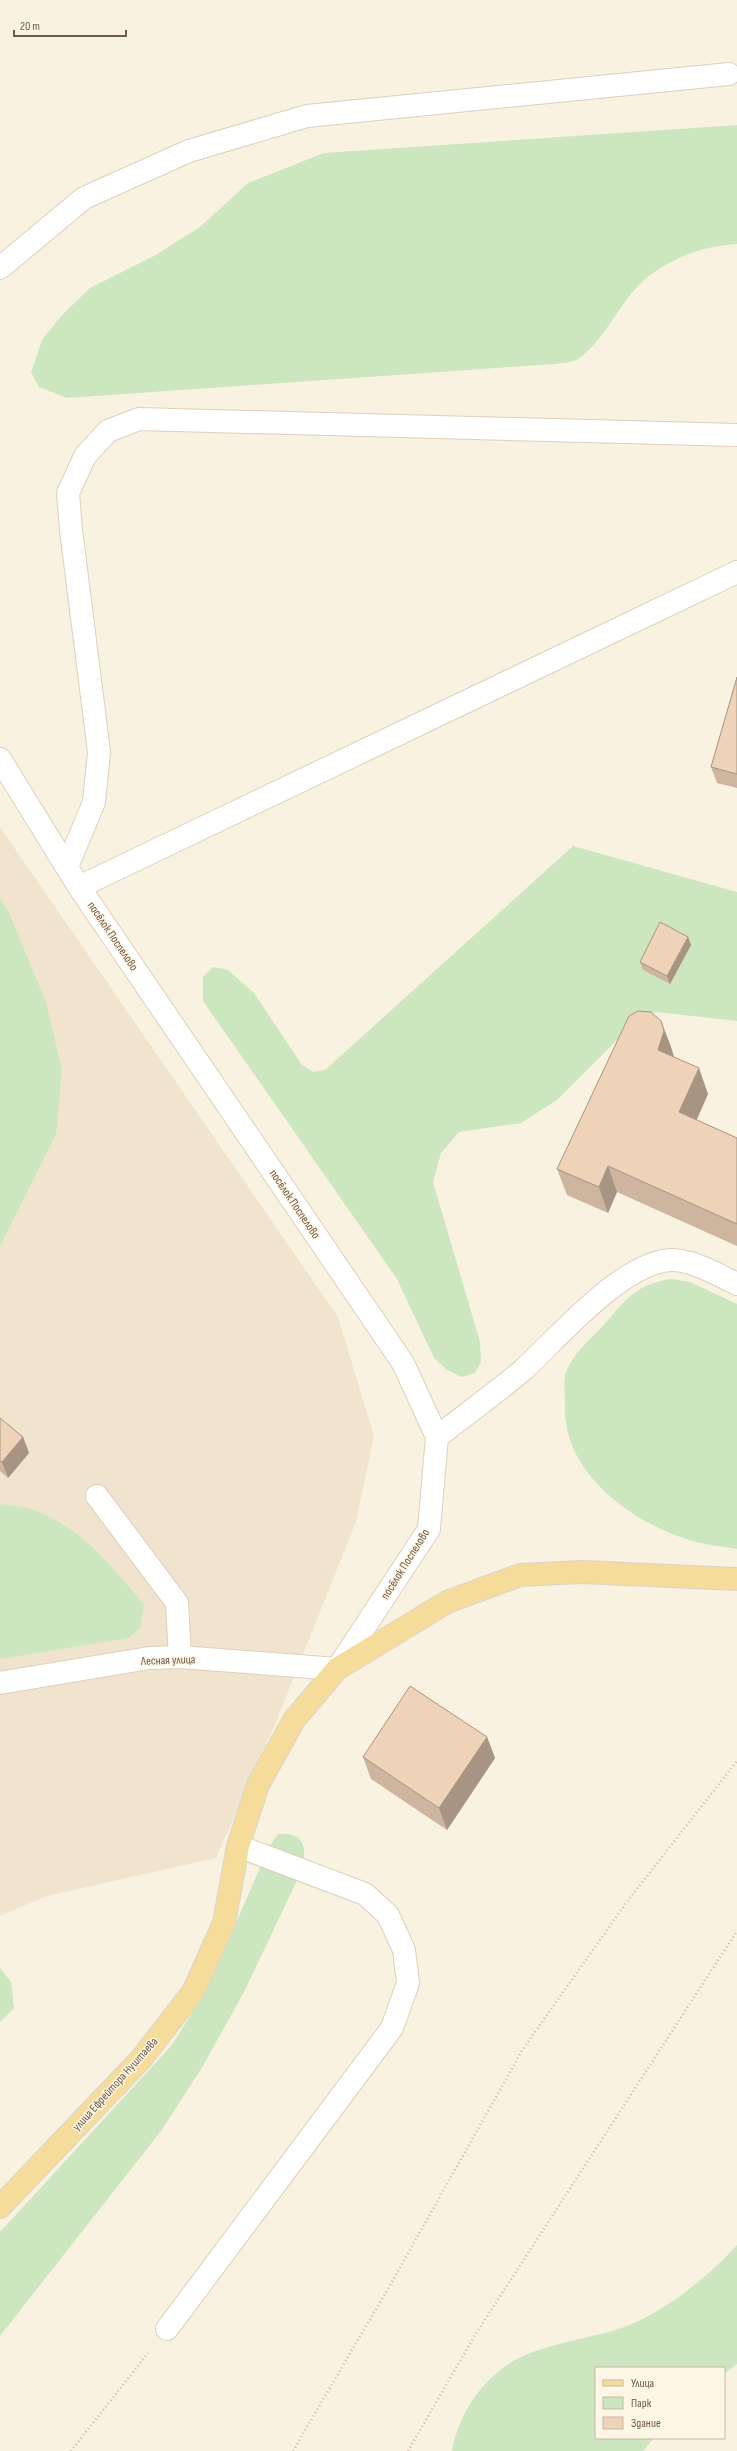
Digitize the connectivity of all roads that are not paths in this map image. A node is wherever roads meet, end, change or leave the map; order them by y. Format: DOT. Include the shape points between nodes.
graph roads {
  1 [pos="729,74"];
  2 [pos="0,268"];
  3 [pos="737,435"];
  4 [pos="737,572"];
  5 [pos="0,759"];
  6 [pos="67,867"];
  7 [pos="79,887"];
  8 [pos="737,1284"];
  9 [pos="437,1437"];
  10 [pos="97,1496"];
  11 [pos="737,1578"];
  12 [pos="180,1657"];
  13 [pos="337,1669"];
  14 [pos="0,1683"];
  15 [pos="238,1846"];
  16 [pos="0,2207"];
  17 [pos="167,2329"];
  1 -- 2 [label="street" via="307,116 189,151 84,198"];
  3 -- 6 [label="street" via="139,419 108,431 85,456 68,493 100,752 94,802"];
  4 -- 7 [label="street"];
  5 -- 6 [label="street, посёлок Поспелово"];
  6 -- 7 [label="street, посёлок Поспелово"];
  7 -- 9 [label="street, посёлок Поспелово" via="403,1363"];
  8 -- 9 [label="street" via="696,1266 672,1260 648,1264 618,1283 522,1370"];
  9 -- 13 [label="street, посёлок Поспелово" via="429,1529"];
  10 -- 12 [label="street" via="177,1603"];
  11 -- 13 [label="main road, улица Ефрейтора Нуштаева" via="581,1572 520,1575 447,1602"];
  12 -- 13 [label="street, Лесная улица"];
  12 -- 14 [label="street, Лесная улица" via="149,1658"];
  13 -- 15 [label="main road, улица Ефрейтора Нуштаева" via="294,1720 258,1785"];
  15 -- 16 [label="main road, улица Ефрейтора Нуштаева" via="224,1924 193,1992 141,2058"];
  15 -- 17 [label="street" via="366,1894 388,1916 404,1950 408,1983 392,2028"];
}
